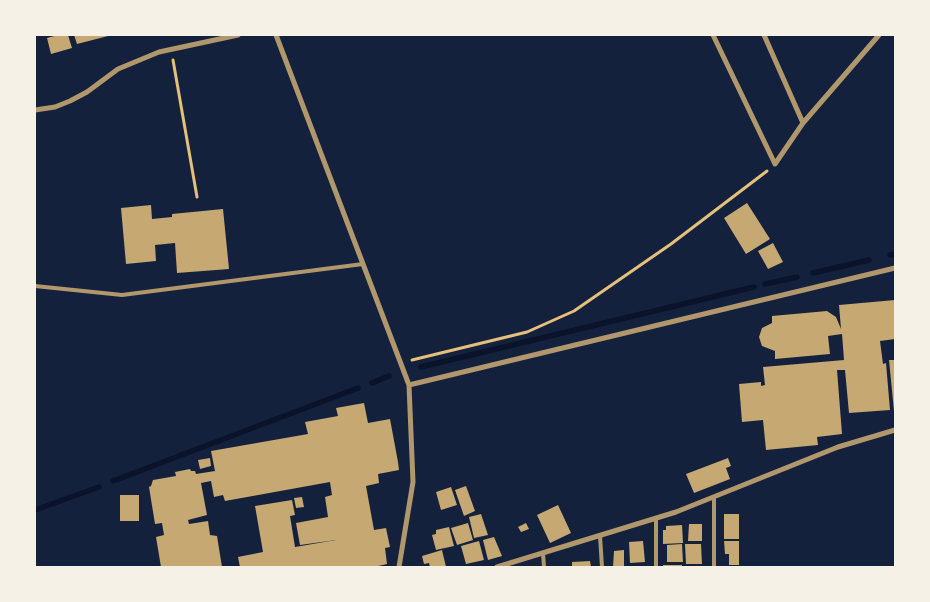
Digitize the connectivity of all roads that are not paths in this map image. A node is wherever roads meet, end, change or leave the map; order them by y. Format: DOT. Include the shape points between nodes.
graph roads {
  1 [pos="238,35"];
  2 [pos="276,35"];
  3 [pos="713,35"];
  4 [pos="764,35"];
  5 [pos="879,35"];
  6 [pos="35,110"];
  7 [pos="803,123"];
  8 [pos="363,264"];
  9 [pos="895,268"];
  10 [pos="35,286"];
  11 [pos="409,385"];
  12 [pos="895,430"];
  13 [pos="714,498"];
  14 [pos="656,518"];
  15 [pos="600,536"];
  16 [pos="542,553"];
  17 [pos="399,567"];
  18 [pos="497,567"];
  19 [pos="544,567"];
  20 [pos="602,567"];
  21 [pos="656,567"];
  22 [pos="714,567"];
  1 -- 6 [label="street" via="159,52 118,69 70,101"];
  2 -- 8 [label="street"];
  3 -- 7 [label="street" via="775,164"];
  4 -- 7 [label="street"];
  5 -- 7 [label="street"];
  8 -- 10 [label="lane" via="122,295"];
  8 -- 11 [label="street"];
  9 -- 11 [label="street"];
  11 -- 17 [label="street" via="413,482"];
  12 -- 13 [label="street" via="838,447"];
  13 -- 14 [label="street"];
  13 -- 22 [label="lane"];
  14 -- 15 [label="street"];
  14 -- 21 [label="lane"];
  15 -- 16 [label="street"];
  15 -- 20 [label="lane"];
  16 -- 18 [label="street"];
  16 -- 19 [label="lane"];
}
